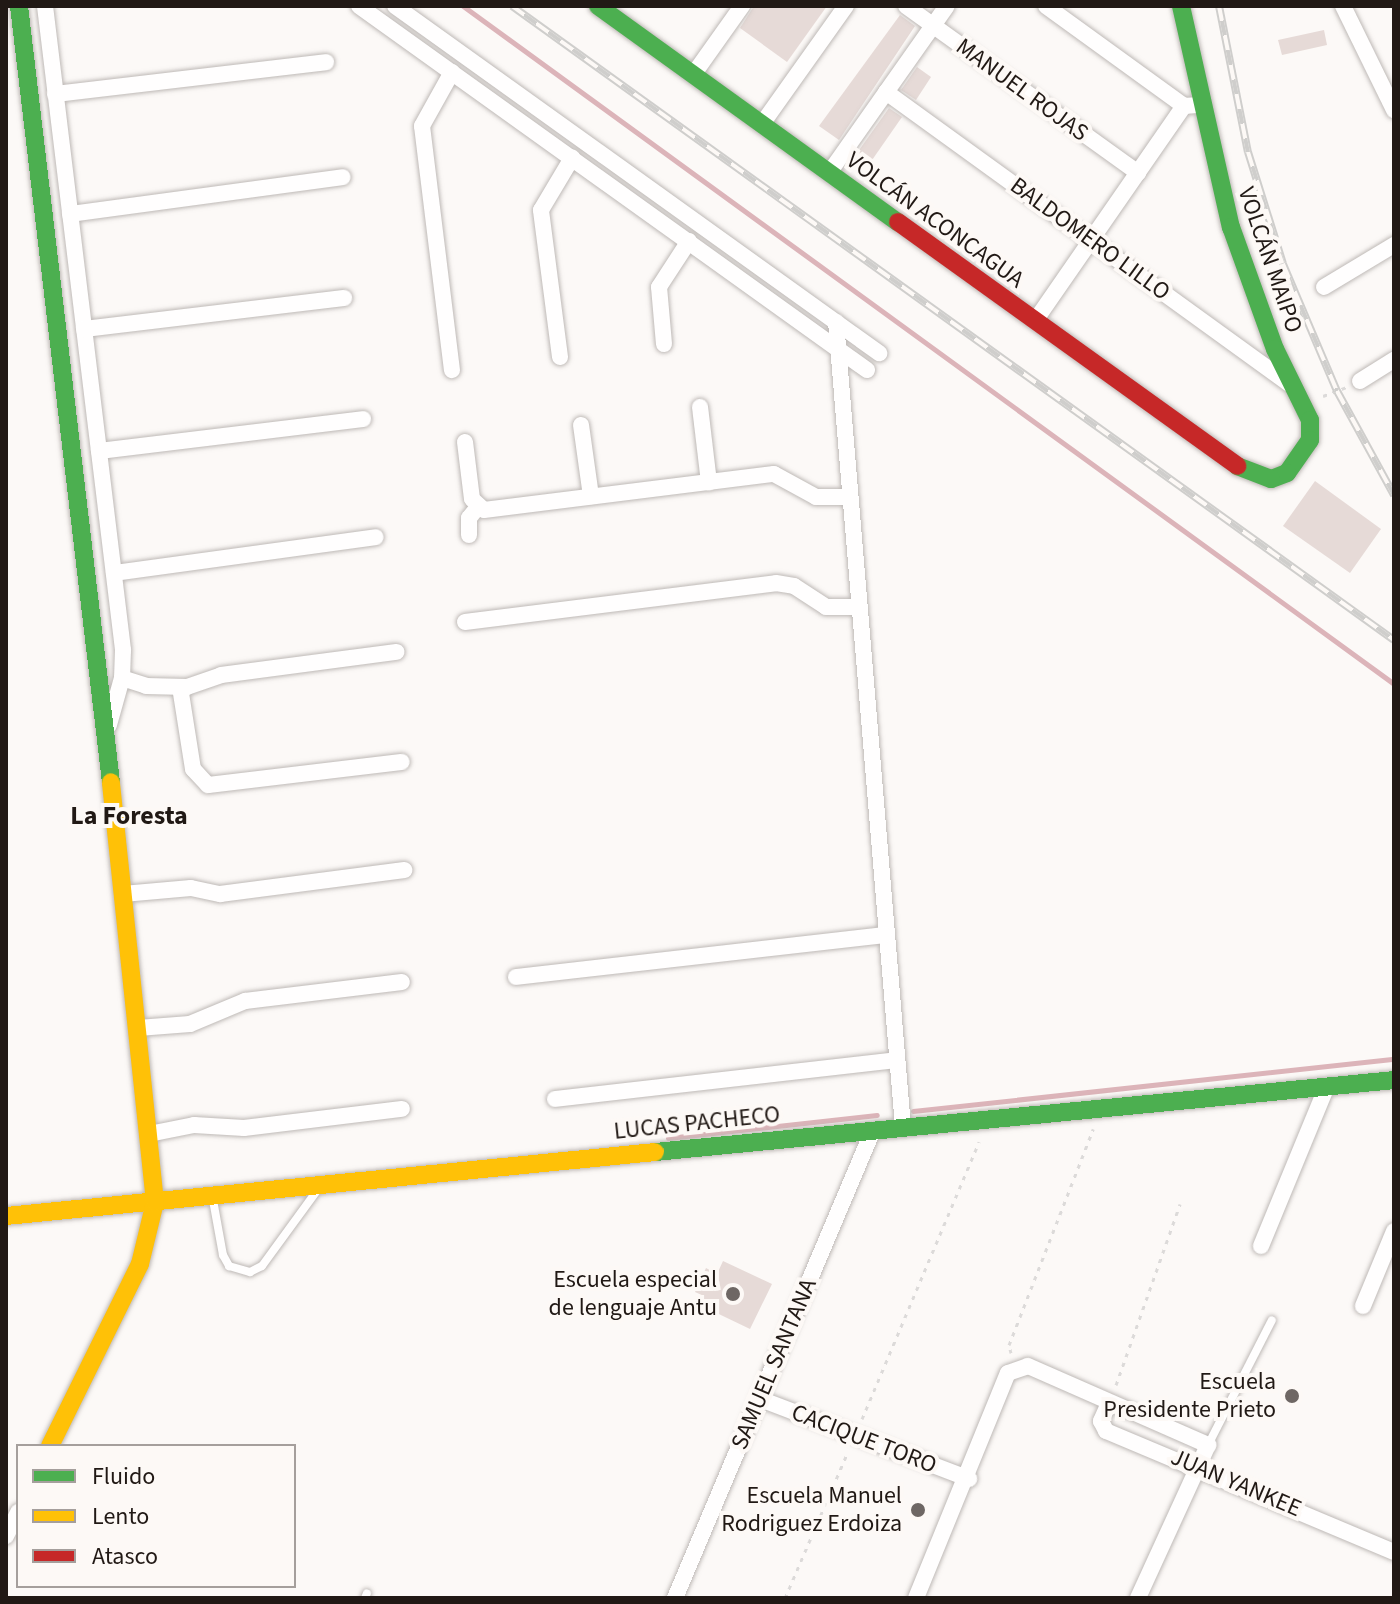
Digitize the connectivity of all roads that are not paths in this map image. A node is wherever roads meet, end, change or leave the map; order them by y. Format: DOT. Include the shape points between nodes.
graph roads {
  1 [pos="19,6"];
  2 [pos="45,6"];
  3 [pos="359,6"];
  4 [pos="395,6"];
  5 [pos="598,6"];
  6 [pos="742,6"];
  7 [pos="846,6"];
  8 [pos="906,6"];
  9 [pos="947,6"];
  10 [pos="1046,6"];
  11 [pos="1181,6"];
  12 [pos="1346,8"];
  13 [pos="934,26"];
  14 [pos="326,62"];
  15 [pos="452,72"];
  16 [pos="693,75"];
  17 [pos="886,92"];
  18 [pos="55,94"];
  19 [pos="1192,106"];
  20 [pos="1394,110"];
  21 [pos="762,124"];
  22 [pos="572,158"];
  23 [pos="829,173"];
  24 [pos="1138,173"];
  25 [pos="342,177"];
  26 [pos="70,214"];
  27 [pos="689,241"];
  28 [pos="1092,241"];
  29 [pos="1394,245"];
  30 [pos="1324,287"];
  31 [pos="344,298"];
  32 [pos="1035,321"];
  33 [pos="836,322"];
  34 [pos="84,329"];
  35 [pos="664,344"];
  36 [pos="835,345"];
  37 [pos="879,353"];
  38 [pos="560,357"];
  39 [pos="1394,360"];
  40 [pos="452,370"];
  41 [pos="867,370"];
  42 [pos="1360,381"];
  43 [pos="1294,387"];
  44 [pos="700,407"];
  45 [pos="363,419"];
  46 [pos="581,425"];
  47 [pos="465,442"];
  48 [pos="99,451"];
  49 [pos="1245,472"];
  50 [pos="709,482"];
  51 [pos="591,496"];
  52 [pos="847,497"];
  53 [pos="477,508"];
  54 [pos="469,535"];
  55 [pos="376,537"];
  56 [pos="114,573"];
  57 [pos="857,607"];
  58 [pos="465,622"];
  59 [pos="396,652"];
  60 [pos="122,678"];
  61 [pos="180,687"];
  62 [pos="106,734"];
  63 [pos="402,762"];
  64 [pos="404,870"];
  65 [pos="123,894"];
  66 [pos="884,935"];
  67 [pos="516,977"];
  68 [pos="402,982"];
  69 [pos="138,1028"];
  70 [pos="895,1060"];
  71 [pos="1394,1080"];
  72 [pos="1327,1086"];
  73 [pos="555,1099"];
  74 [pos="402,1109"];
  75 [pos="903,1127"];
  76 [pos="873,1130"];
  77 [pos="149,1134"];
  78 [pos="321,1185"];
  79 [pos="212,1196"];
  80 [pos="155,1202"];
  81 [pos="6,1216"];
  82 [pos="1394,1231"];
  83 [pos="1261,1246"];
  84 [pos="1363,1306"];
  85 [pos="1272,1320"];
  86 [pos="760,1399"];
  87 [pos="1109,1403"];
  88 [pos="51,1444"];
  89 [pos="1208,1445"];
  90 [pos="1197,1465"];
  91 [pos="969,1479"];
  92 [pos="16,1516"];
  93 [pos="6,1536"];
  94 [pos="1394,1552"];
  95 [pos="675,1598"];
  96 [pos="916,1598"];
  97 [pos="1138,1598"];
  1 -- 62 [label="street"];
  2 -- 18 [label="street"];
  3 -- 15 [label="street"];
  4 -- 33 [label="street"];
  5 -- 16 [label="street, VOLCÁN ACONCAGUA"];
  6 -- 16 [label="street"];
  7 -- 21 [label="street"];
  8 -- 13 [label="street, MANUEL ROJAS"];
  9 -- 13 [label="street"];
  10 -- 19 [label="street"];
  11 -- 19 [label="street, VOLCÁN MAIPO"];
  12 -- 20 [label="street"];
  13 -- 17 [label="street"];
  13 -- 24 [label="street, MANUEL ROJAS"];
  14 -- 18 [label="street"];
  15 -- 22 [label="street"];
  15 -- 40 [label="street" via="422,126"];
  16 -- 21 [label="street, VOLCÁN ACONCAGUA"];
  17 -- 23 [label="street"];
  17 -- 28 [label="street, BALDOMERO LILLO"];
  18 -- 26 [label="street"];
  19 -- 24 [label="street"];
  19 -- 43 [label="street, VOLCÁN MAIPO" via="1249,281"];
  21 -- 23 [label="street, VOLCÁN ACONCAGUA"];
  22 -- 27 [label="street"];
  22 -- 38 [label="street" via="541,210"];
  23 -- 32 [label="street, VOLCÁN ACONCAGUA"];
  24 -- 28 [label="street"];
  25 -- 26 [label="street"];
  26 -- 34 [label="street"];
  27 -- 35 [label="street" via="659,287"];
  27 -- 36 [label="street"];
  28 -- 32 [label="street"];
  28 -- 43 [label="street, BALDOMERO LILLO"];
  29 -- 30 [label="street"];
  31 -- 34 [label="street"];
  32 -- 49 [label="street, VOLCÁN ACONCAGUA"];
  33 -- 36 [label="street"];
  33 -- 37 [label="street"];
  34 -- 48 [label="street"];
  36 -- 41 [label="street"];
  36 -- 52 [label="street"];
  39 -- 42 [label="street"];
  43 -- 49 [label="street, VOLCÁN MAIPO" via="1310,420 1307,449 1278,478 1263,480"];
  44 -- 50 [label="street"];
  45 -- 48 [label="street"];
  46 -- 51 [label="street"];
  47 -- 53 [label="street"];
  48 -- 56 [label="street"];
  50 -- 51 [label="street"];
  50 -- 52 [label="street" via="774,474 816,497"];
  51 -- 53 [label="street"];
  52 -- 57 [label="street"];
  53 -- 54 [label="street" via="469,518"];
  55 -- 56 [label="street"];
  56 -- 60 [label="street"];
  57 -- 58 [label="street" via="826,607 794,586 776,583"];
  57 -- 66 [label="street"];
  59 -- 61 [label="street" via="221,675"];
  60 -- 61 [label="street" via="146,686"];
  60 -- 62 [label="street"];
  61 -- 63 [label="street" via="193,769 208,785"];
  62 -- 65 [label="street"];
  64 -- 65 [label="street" via="220,894 191,888"];
  65 -- 69 [label="street"];
  66 -- 67 [label="street"];
  66 -- 70 [label="street"];
  68 -- 69 [label="street" via="245,1001 190,1024"];
  69 -- 77 [label="street"];
  70 -- 73 [label="street"];
  70 -- 75 [label="street"];
  71 -- 72 [label="street, LUCAS PACHECO"];
  72 -- 75 [label="street, LUCAS PACHECO"];
  72 -- 83 [label="street"];
  74 -- 77 [label="street" via="244,1128 194,1125"];
  75 -- 76 [label="street, LUCAS PACHECO"];
  76 -- 78 [label="street, LUCAS PACHECO"];
  76 -- 86 [label="street, SAMUEL SANTANA"];
  77 -- 80 [label="street"];
  78 -- 79 [label="street, LUCAS PACHECO"];
  78 -- 79 [label="lane" via="262,1266 250,1272 229,1266 223,1255"];
  79 -- 80 [label="street, LUCAS PACHECO"];
  80 -- 81 [label="street, LUCAS PACHECO"];
  80 -- 88 [label="street" via="140,1264"];
  82 -- 84 [label="street"];
  85 -- 89 [label="lane"];
  86 -- 91 [label="street, CACIQUE TORO"];
  86 -- 95 [label="street, SAMUEL SANTANA"];
  87 -- 89 [label="street"];
  87 -- 90 [label="street, JUAN YANKEE" via="1103,1429"];
  87 -- 91 [label="street" via="1028,1366 1012,1370"];
  89 -- 90 [label="street"];
  90 -- 94 [label="street, JUAN YANKEE"];
  90 -- 97 [label="street"];
  91 -- 96 [label="street"];
  92 -- 93 [label="street"];
}
